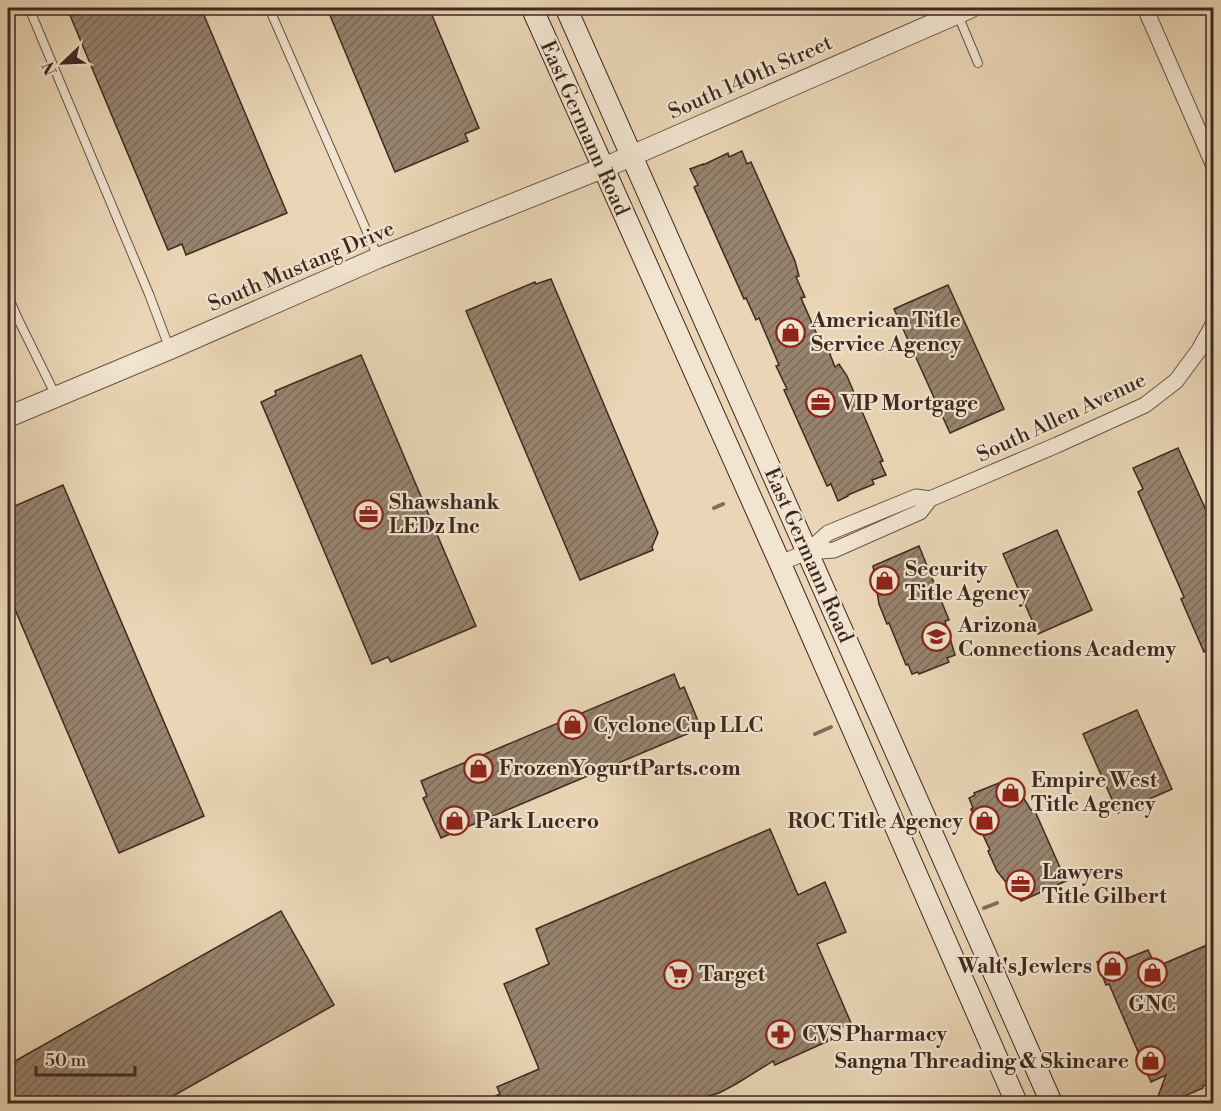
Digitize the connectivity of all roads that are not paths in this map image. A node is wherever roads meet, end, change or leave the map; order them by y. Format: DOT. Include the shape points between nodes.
graph roads {
  1 [pos="30,8"];
  2 [pos="269,8"];
  3 [pos="532,8"];
  4 [pos="566,8"];
  5 [pos="1145,8"];
  6 [pos="964,10"];
  7 [pos="978,63"];
  8 [pos="616,162"];
  9 [pos="1214,166"];
  10 [pos="378,258"];
  11 [pos="8,296"];
  12 [pos="18,319"];
  13 [pos="1214,323"];
  14 [pos="8,324"];
  15 [pos="170,349"];
  16 [pos="56,396"];
  17 [pos="8,417"];
  18 [pos="807,552"];
  19 [pos="780,563"];
  20 [pos="1017,1104"];
  21 [pos="1052,1104"];
  1 -- 15 [label="lane"];
  2 -- 10 [label="lane"];
  3 -- 8 [label="main road, East Germann Road"];
  4 -- 8 [label="main road, East Germann Road"];
  5 -- 9 [label="street"];
  6 -- 7 [label="lane"];
  6 -- 8 [label="street, South 140th Street"];
  8 -- 10 [label="street, South Mustang Drive"];
  8 -- 18 [label="main road, East Germann Road"];
  8 -- 19 [label="main road, East Germann Road"];
  10 -- 15 [label="street, South Mustang Drive"];
  11 -- 12 [label="lane"];
  12 -- 14 [label="lane"];
  12 -- 16 [label="lane"];
  13 -- 18 [label="street, South Allen Avenue" via="1176,381 1145,405 930,499 916,497 828,533"];
  15 -- 16 [label="street, South Mustang Drive"];
  16 -- 17 [label="street, South Mustang Drive"];
  18 -- 19 [label="street, South Allen Avenue"];
  18 -- 21 [label="main road, East Germann Road"];
  19 -- 20 [label="main road, East Germann Road"];
}
